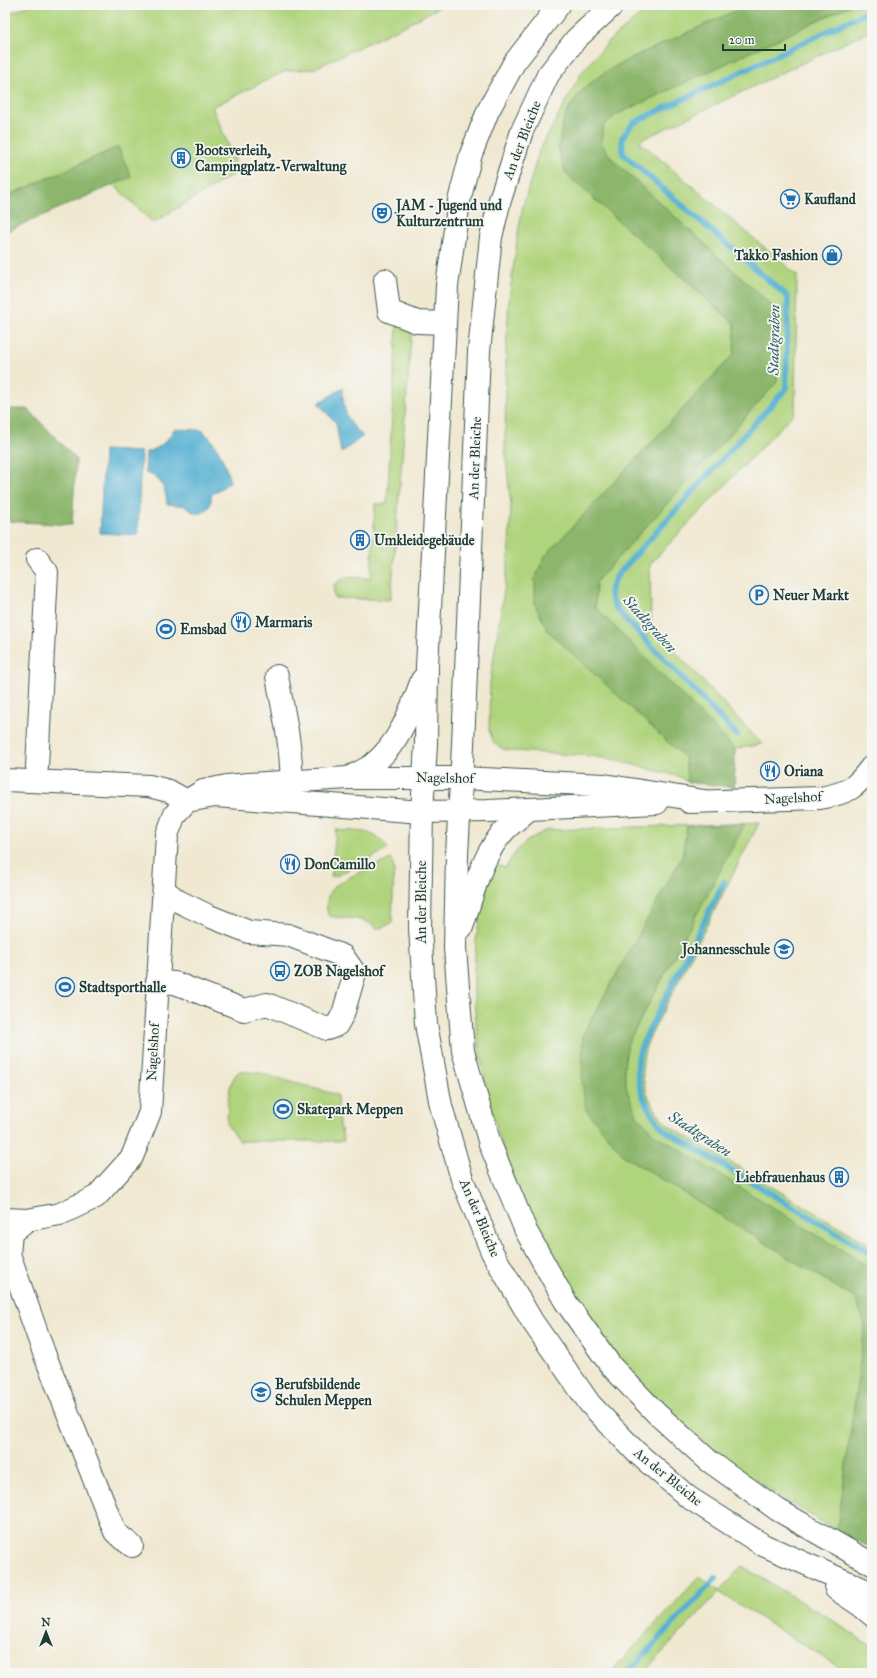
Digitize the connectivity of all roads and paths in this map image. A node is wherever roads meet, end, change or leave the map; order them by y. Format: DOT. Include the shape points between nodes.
graph roads {
  1 [pos="559,5"];
  2 [pos="613,5"];
  3 [pos="384,280"];
  4 [pos="445,323"];
  5 [pos="37,560"];
  6 [pos="427,666"];
  7 [pos="277,676"];
  8 [pos="37,767"];
  9 [pos="869,775"];
  10 [pos="348,778"];
  11 [pos="424,778"];
  12 [pos="462,778"];
  13 [pos="5,780"];
  14 [pos="292,792"];
  15 [pos="187,801"];
  16 [pos="704,801"];
  17 [pos="529,809"];
  18 [pos="422,812"];
  19 [pos="460,812"];
  20 [pos="164,890"];
  21 [pos="455,948"];
  22 [pos="157,982"];
  23 [pos="5,1219"];
  24 [pos="27,1220"];
  25 [pos="763,1545"];
  26 [pos="132,1546"];
  27 [pos="872,1564"];
  28 [pos="872,1593"];
  29 [pos="872,1614"];
  1 -- 4 [label="street, An der Bleiche" via="508,73 471,154 459,201 447,286"];
  2 -- 12 [label="street, An der Bleiche" via="576,39 548,75 522,131 491,237 479,351"];
  3 -- 4 [label="street" via="389,311 417,322"];
  4 -- 6 [label="street, An der Bleiche"];
  5 -- 8 [label="street" via="47,572"];
  6 -- 10 [label="street, An der Bleiche" via="405,724 389,749 371,766"];
  6 -- 11 [label="street, An der Bleiche"];
  7 -- 14 [label="street" via="288,733"];
  9 -- 16 [label="street, Nagelshof" via="853,788 820,798"];
  10 -- 11 [label="street, Nagelshof"];
  10 -- 14 [label="street, Nagelshof"];
  11 -- 12 [label="street, Nagelshof"];
  11 -- 18 [label="street, An der Bleiche"];
  12 -- 16 [label="street, Nagelshof" via="604,785"];
  12 -- 19 [label="street, An der Bleiche"];
  13 -- 15 [label="street" via="149,786 169,791"];
  14 -- 15 [label="street, Nagelshof" via="227,786 203,791"];
  14 -- 18 [label="street, Nagelshof"];
  15 -- 20 [label="street, Nagelshof" via="175,814 167,836"];
  16 -- 17 [label="street, Nagelshof"];
  17 -- 19 [label="street, Nagelshof"];
  17 -- 21 [label="street, An der Bleiche" via="505,830 490,852"];
  18 -- 19 [label="street, Nagelshof"];
  18 -- 25 [label="street, An der Bleiche" via="420,928 426,1024 441,1106 462,1179 492,1252 532,1321 590,1404 635,1451 688,1496"];
  19 -- 21 [label="street, An der Bleiche"];
  20 -- 22 [label="street, Nagelshof"];
  20 -- 22 [label="street" via="178,902 249,932 288,935 343,956 355,973 343,1014 337,1025 327,1029 267,1004 244,1010 181,985"];
  21 -- 27 [label="street, An der Bleiche" via="463,1051 490,1144 526,1231 565,1300 611,1366 657,1414 709,1461 778,1510"];
  22 -- 24 [label="street, Nagelshof" via="150,1112 132,1157 96,1197 60,1214"];
  23 -- 24 [label="street, Nagelshof"];
  24 -- 26 [label="street" via="10,1233 9,1254 44,1353 115,1532"];
  25 -- 28 [label="street, An der Bleiche"];
  25 -- 29 [label="street"];
}
